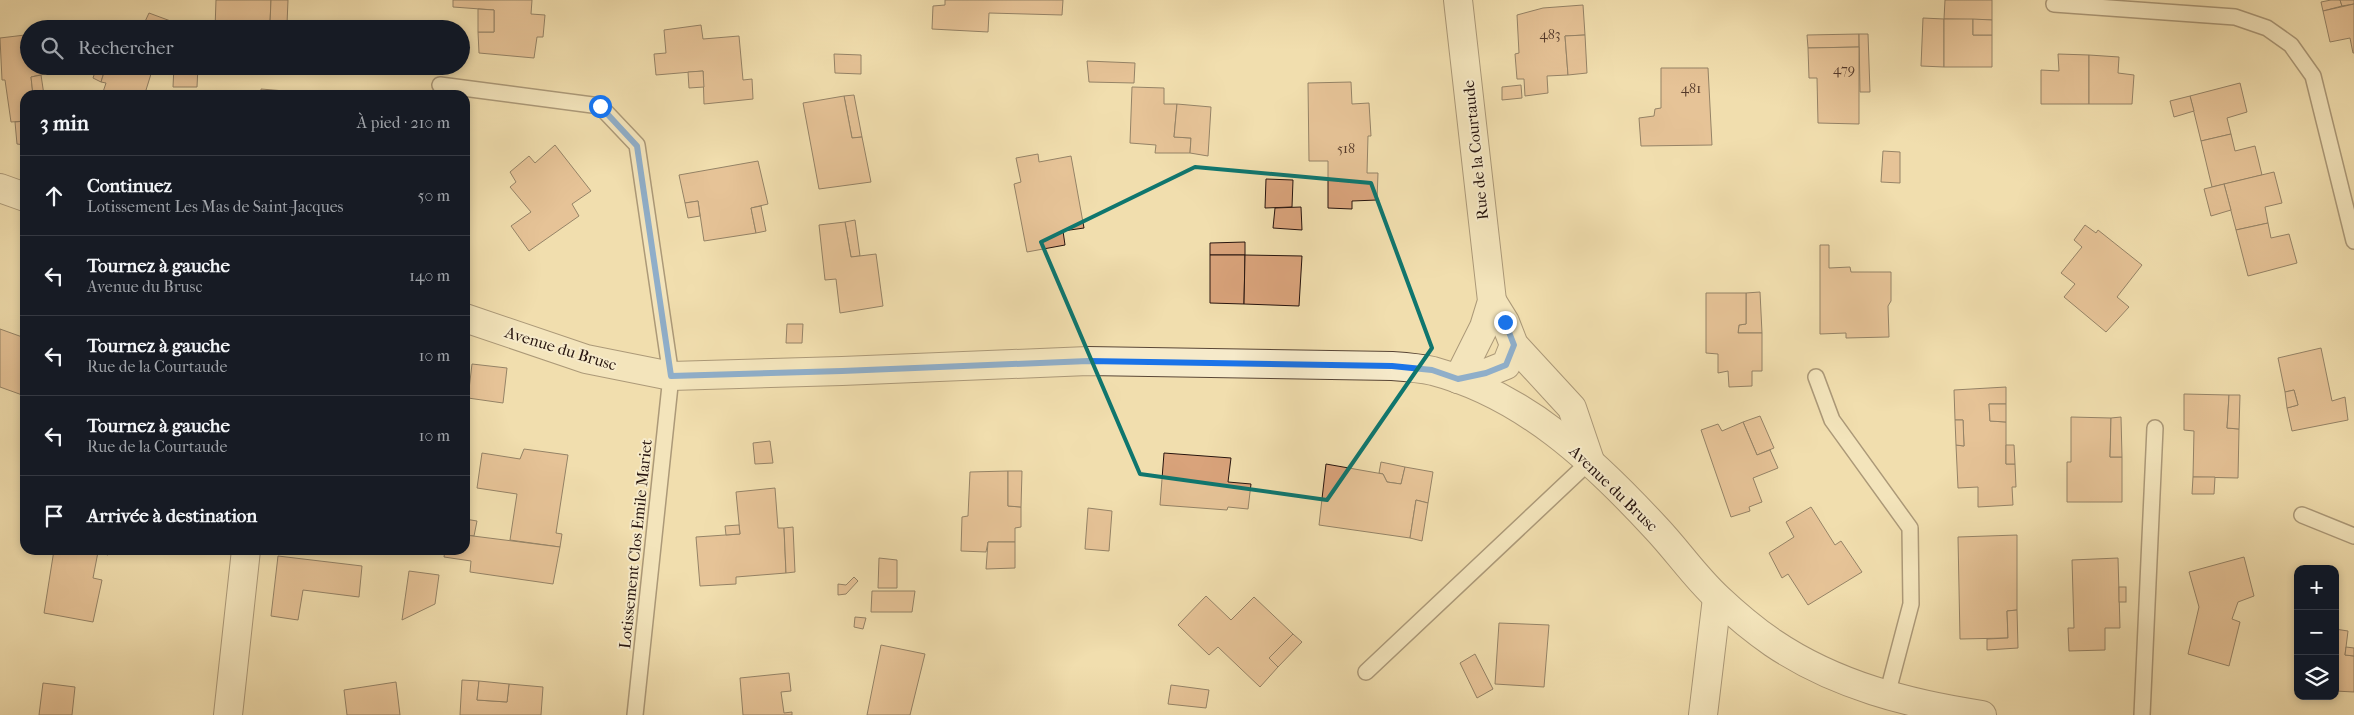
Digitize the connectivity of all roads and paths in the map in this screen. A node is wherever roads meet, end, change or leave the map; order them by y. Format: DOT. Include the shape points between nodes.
graph roads {
  1 [pos="1458,0"];
  2 [pos="2054,4"];
  3 [pos="440,85"];
  4 [pos="0,188"];
  5 [pos="20,195"];
  6 [pos="2354,241"];
  7 [pos="1492,301"];
  8 [pos="470,320"];
  9 [pos="1514,345"];
  10 [pos="671,376"];
  11 [pos="1816,376"];
  12 [pos="1458,379"];
  13 [pos="2155,428"];
  14 [pos="1590,461"];
  15 [pos="2302,515"];
  16 [pos="2354,536"];
  17 [pos="245,555"];
  18 [pos="1717,598"];
  19 [pos="1366,672"];
  20 [pos="1887,695"];
  21 [pos="228,715"];
  22 [pos="635,715"];
  23 [pos="1703,715"];
  24 [pos="1982,715"];
  25 [pos="2142,715"];
  1 -- 7 [label="street, Rue de la Courtaude"];
  2 -- 6 [label="lane" via="2235,17 2267,28 2291,45 2313,76"];
  3 -- 10 [label="lane, Lotissement Clos Emile Mariet" via="600,106 637,146"];
  4 -- 5 [label="street"];
  7 -- 9 [label="street, Rue de la Courtaude"];
  7 -- 12 [label="street, Rue de la Courtaude" via="1484,327"];
  8 -- 10 [label="street, Avenue du Brusc" via="586,358"];
  9 -- 12 [label="street" via="1506,365"];
  9 -- 14 [label="street, Rue de la Courtaude" via="1572,408"];
  10 -- 12 [label="street, Avenue du Brusc" via="1088,361 1392,366 1432,370"];
  10 -- 22 [label="lane, Lotissement Clos Emile Mariet"];
  11 -- 20 [label="lane" via="1832,420 1910,528 1910,604"];
  12 -- 14 [label="street, Avenue du Brusc" via="1495,394 1547,426"];
  13 -- 25 [label="lane"];
  14 -- 18 [label="street, Avenue du Brusc" via="1656,528"];
  14 -- 19 [label="lane"];
  15 -- 16 [label="lane"];
  17 -- 21 [label="street"];
  18 -- 20 [label="street, Avenue du Brusc" via="1774,643 1828,674"];
  18 -- 23 [label="street"];
  20 -- 24 [label="street, Avenue du Brusc"];
}
